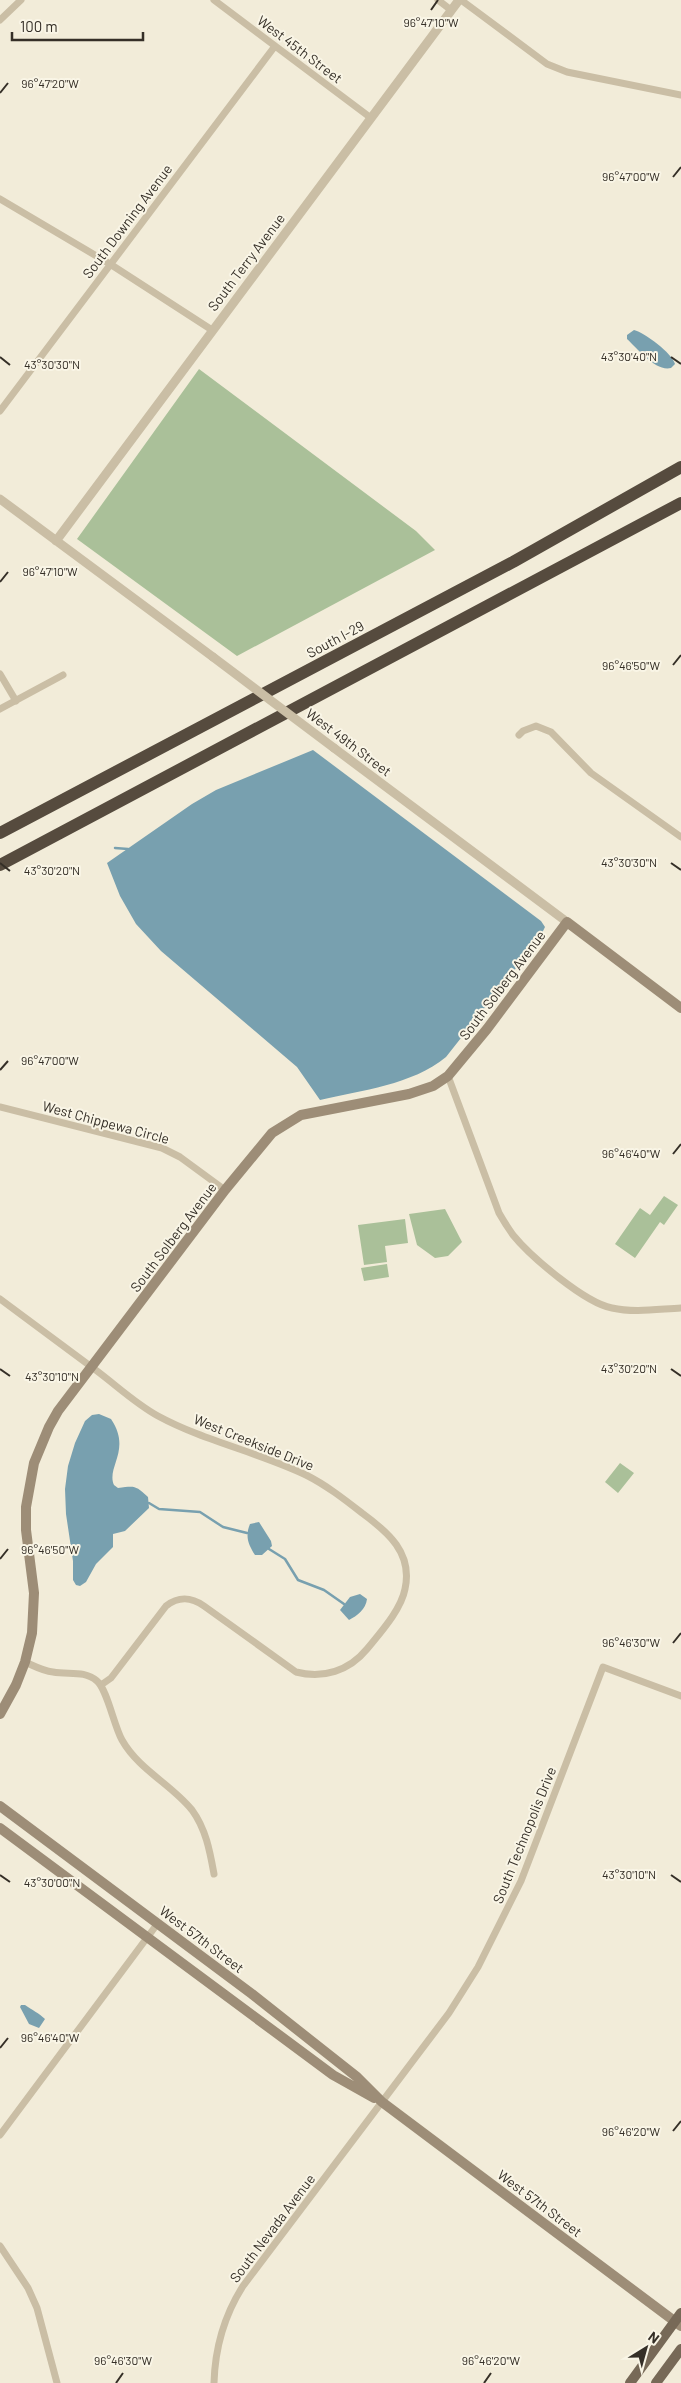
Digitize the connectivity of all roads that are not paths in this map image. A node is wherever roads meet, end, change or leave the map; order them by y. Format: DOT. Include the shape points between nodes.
graph roads {
  1 [pos="21,0"];
  2 [pos="214,0"];
  3 [pos="438,0"];
  4 [pos="460,0"];
  5 [pos="451,10"];
  6 [pos="0,20"];
  7 [pos="275,46"];
  8 [pos="681,95"];
  9 [pos="371,118"];
  10 [pos="0,199"];
  11 [pos="110,264"];
  12 [pos="212,330"];
  13 [pos="0,411"];
  14 [pos="681,467"];
  15 [pos="0,499"];
  16 [pos="681,503"];
  17 [pos="56,541"];
  18 [pos="0,674"];
  19 [pos="62,675"];
  20 [pos="16,701"];
  21 [pos="0,709"];
  22 [pos="519,734"];
  23 [pos="0,833"];
  24 [pos="681,837"];
  25 [pos="0,865"];
  26 [pos="567,922"];
  27 [pos="681,1008"];
  28 [pos="448,1076"];
  29 [pos="0,1107"];
  30 [pos="225,1190"];
  31 [pos="0,1299"];
  32 [pos="681,1308"];
  33 [pos="91,1367"];
  34 [pos="25,1662"];
  35 [pos="102,1685"];
  36 [pos="681,1696"];
  37 [pos="0,1714"];
  38 [pos="0,1806"];
  39 [pos="0,1828"];
  40 [pos="214,1874"];
  41 [pos="158,1923"];
  42 [pos="147,1938"];
  43 [pos="382,2102"];
  44 [pos="0,2136"];
  45 [pos="0,2246"];
  46 [pos="679,2320"];
  47 [pos="681,2349"];
  48 [pos="57,2383"];
  49 [pos="214,2383"];
  50 [pos="630,2383"];
  51 [pos="656,2383"];
  1 -- 6 [label="street"];
  2 -- 7 [label="street, West 45th Street"];
  3 -- 5 [label="street"];
  4 -- 5 [label="street, South Terry Avenue"];
  4 -- 8 [label="street" via="547,64 567,72"];
  5 -- 9 [label="street, South Terry Avenue"];
  7 -- 9 [label="street, West 45th Street"];
  7 -- 11 [label="street, South Downing Avenue"];
  9 -- 12 [label="street, South Terry Avenue"];
  10 -- 11 [label="street"];
  11 -- 12 [label="street"];
  11 -- 13 [label="street, South Downing Avenue"];
  12 -- 17 [label="street, South Terry Avenue"];
  14 -- 23 [label="highway, South I-29" via="513,562"];
  15 -- 17 [label="street, West 49th Street"];
  16 -- 25 [label="highway"];
  17 -- 26 [label="street, West 49th Street, bridge"];
  18 -- 20 [label="street"];
  19 -- 20 [label="street"];
  20 -- 21 [label="street"];
  22 -- 24 [label="street" via="536,726 551,732 591,773"];
  26 -- 27 [label="main road, West 49th Street"];
  26 -- 28 [label="main road, South Solberg Avenue"];
  28 -- 30 [label="main road, South Solberg Avenue" via="433,1086 409,1094 316,1110 294,1118 272,1133"];
  28 -- 32 [label="street" via="498,1212 523,1246 581,1294 601,1305 634,1310"];
  29 -- 30 [label="street, West Chippewa Circle" via="162,1148"];
  30 -- 33 [label="main road, South Solberg Avenue"];
  31 -- 33 [label="street"];
  33 -- 34 [label="main road, South Solberg Avenue" via="54,1419 34,1463 26,1507 34,1593 32,1632"];
  33 -- 35 [label="street, West Creekside Drive" via="162,1418 298,1472 330,1489 390,1535 402,1551 407,1572 398,1606 358,1659 338,1671 313,1676 296,1672 198,1602 186,1598 170,1603 161,1611 111,1678"];
  34 -- 35 [label="street" via="52,1672 88,1676"];
  34 -- 37 [label="main road, South Solberg Avenue"];
  35 -- 40 [label="street" via="115,1725 129,1750 180,1797 195,1816 206,1839"];
  36 -- 43 [label="street, South Technopolis Drive" via="603,1667 522,1881 492,1942 449,2013"];
  38 -- 41 [label="main road, West 57th Street"];
  39 -- 42 [label="main road, West 57th Street"];
  41 -- 42 [label="street"];
  41 -- 43 [label="main road, West 57th Street" via="320,2048"];
  42 -- 43 [label="main road, West 57th Street" via="333,2075"];
  42 -- 44 [label="street"];
  43 -- 46 [label="main road, West 57th Street"];
  43 -- 49 [label="street, South Nevada Avenue" via="234,2300 220,2333"];
  45 -- 48 [label="street" via="18,2270 37,2308"];
  46 -- 50 [label="main road"];
  47 -- 51 [label="main road"];
}
